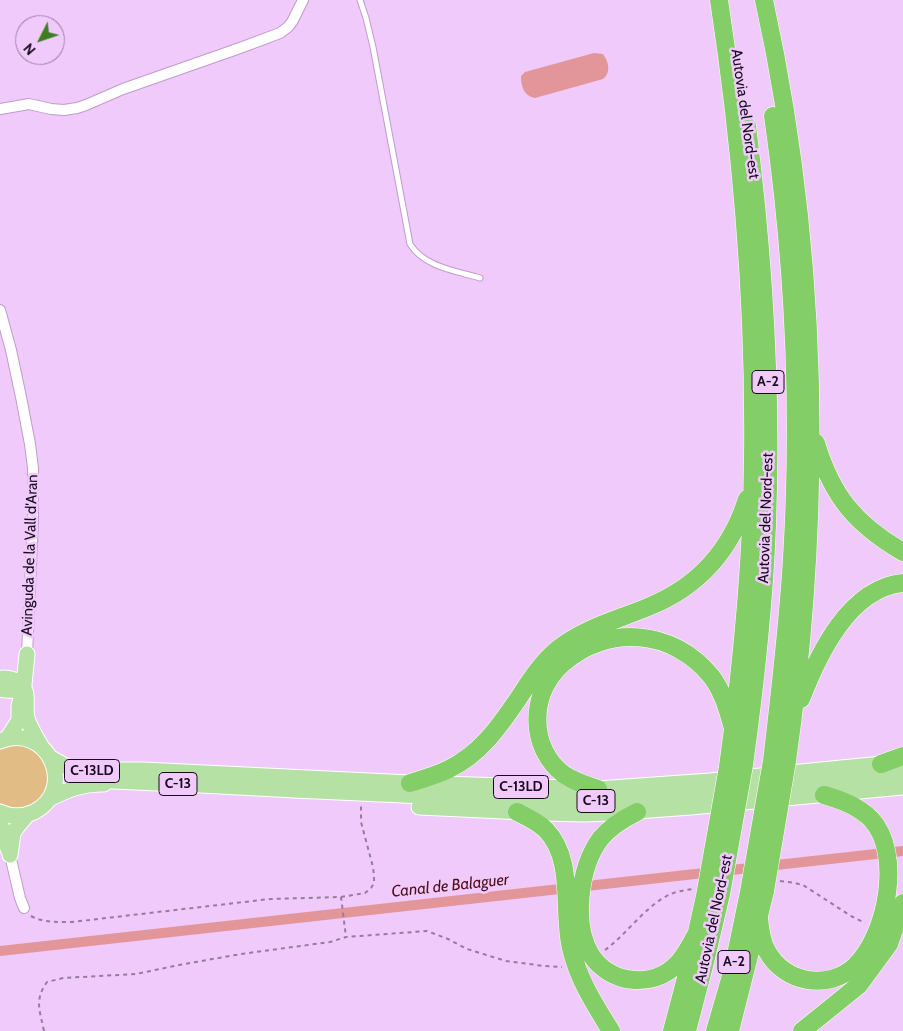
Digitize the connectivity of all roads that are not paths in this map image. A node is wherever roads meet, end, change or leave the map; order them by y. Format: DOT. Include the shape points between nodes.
graph roads {
  1 [pos="303,0"];
  2 [pos="360,0"];
  3 [pos="718,0"];
  4 [pos="726,0"];
  5 [pos="753,0"];
  6 [pos="764,0"];
  7 [pos="0,109"];
  8 [pos="480,278"];
  9 [pos="0,310"];
  10 [pos="811,424"];
  11 [pos="753,479"];
  12 [pos="903,552"];
  13 [pos="903,583"];
  14 [pos="27,654"];
  15 [pos="3,684"];
  16 [pos="24,685"];
  17 [pos="19,706"];
  18 [pos="793,721"];
  19 [pos="733,730"];
  20 [pos="4,740"];
  21 [pos="48,756"];
  22 [pos="903,756"];
  23 [pos="779,761"];
  24 [pos="903,762"];
  25 [pos="881,764"];
  26 [pos="736,766"];
  27 [pos="903,773"];
  28 [pos="112,781"];
  29 [pos="410,783"];
  30 [pos="244,787"];
  31 [pos="903,787"];
  32 [pos="598,789"];
  33 [pos="824,795"];
  34 [pos="49,799"];
  35 [pos="0,812"];
  36 [pos="517,812"];
  37 [pos="637,812"];
  38 [pos="28,814"];
  39 [pos="0,822"];
  40 [pos="10,855"];
  41 [pos="757,891"];
  42 [pos="713,895"];
  43 [pos="903,903"];
  44 [pos="573,906"];
  45 [pos="24,908"];
  46 [pos="759,918"];
  47 [pos="696,935"];
  48 [pos="611,1031"];
  49 [pos="672,1031"];
  50 [pos="687,1031"];
  51 [pos="716,1031"];
  52 [pos="730,1031"];
  53 [pos="802,1031"];
  1 -- 7 [label="street" via="288,27 272,36 77,108 57,110 29,104"];
  2 -- 8 [label="lane" via="373,47 410,244 428,261"];
  3 -- 11 [label="highway" via="738,145 746,250 752,342"];
  4 -- 26 [label="highway, Autovia del Nord-est / A-2" via="752,164 761,251 768,383 763,585 752,711"];
  5 -- 23 [label="highway, Autovia del Nord-est / A-2" via="778,151 794,353 792,556"];
  6 -- 10 [label="highway" via="785,113 802,237"];
  9 -- 14 [label="street, Avinguda de la Vall d'Aran" via="22,397 33,468"];
  10 -- 12 [label="highway" via="824,470 844,504 868,529"];
  10 -- 18 [label="highway" via="806,569"];
  11 -- 19 [label="highway" via="746,608"];
  11 -- 29 [label="highway" via="728,542 696,579 660,602 587,631 567,643 538,670 478,750 448,770"];
  13 -- 18 [label="highway" via="868,597 842,622 812,673"];
  14 -- 15 [label="main road"];
  14 -- 16 [label="main road"];
  15 -- 16 [label="main road" via="19,689"];
  15 -- 17 [label="main road"];
  16 -- 17 [label="main road"];
  16 -- 21 [label="main road" via="28,720"];
  17 -- 20 [label="main road" via="18,722"];
  18 -- 23 [label="highway"];
  19 -- 26 [label="highway"];
  19 -- 32 [label="highway" via="716,684 699,663 683,651 656,640 637,637 609,639 589,646 567,660 551,676 541,695 537,718 542,745 554,764 570,778"];
  20 -- 21 [label="main road, C-13" via="29,740"];
  21 -- 28 [label="main road, C-13" via="68,773"];
  21 -- 29 [label="main road, C-13LD" via="82,772 143,770"];
  21 -- 34 [label="main road" via="55,773"];
  22 -- 25 [label="highway"];
  23 -- 41 [label="highway, Autovia del Nord-est / A-2, bridge"];
  24 -- 25 [label="main road, C-13LD"];
  25 -- 32 [label="main road, C-13LD"];
  26 -- 42 [label="highway, bridge"];
  27 -- 30 [label="main road, C-13" via="639,800 579,802"];
  28 -- 30 [label="main road, C-13"];
  28 -- 34 [label="main road, C-13" via="80,786"];
  29 -- 32 [label="main road, C-13LD"];
  30 -- 36 [label="main road" via="315,799"];
  31 -- 33 [label="main road"];
  33 -- 37 [label="main road"];
  33 -- 46 [label="highway" via="858,809 872,819 883,835 890,880 875,936 865,954 843,974 812,981 798,978 776,964 766,951"];
  34 -- 38 [label="main road, C-13" via="38,810"];
  35 -- 38 [label="main road" via="16,816"];
  36 -- 37 [label="main road"];
  36 -- 44 [label="highway" via="536,822 551,836 558,848"];
  37 -- 44 [label="highway" via="604,834 595,847"];
  38 -- 40 [label="main road" via="13,833"];
  39 -- 40 [label="main road"];
  40 -- 45 [label="street"];
  41 -- 46 [label="highway"];
  41 -- 51 [label="highway, Autovia del Nord-est / A-2"];
  42 -- 47 [label="highway"];
  42 -- 50 [label="highway, Autovia del Nord-est / A-2" via="703,970"];
  43 -- 53 [label="highway" via="889,944 859,985"];
  44 -- 47 [label="highway" via="590,954 608,972 622,978 644,980 660,976 681,960"];
  44 -- 48 [label="highway" via="569,936 577,969"];
  46 -- 52 [label="highway"];
  47 -- 49 [label="highway"];
}
